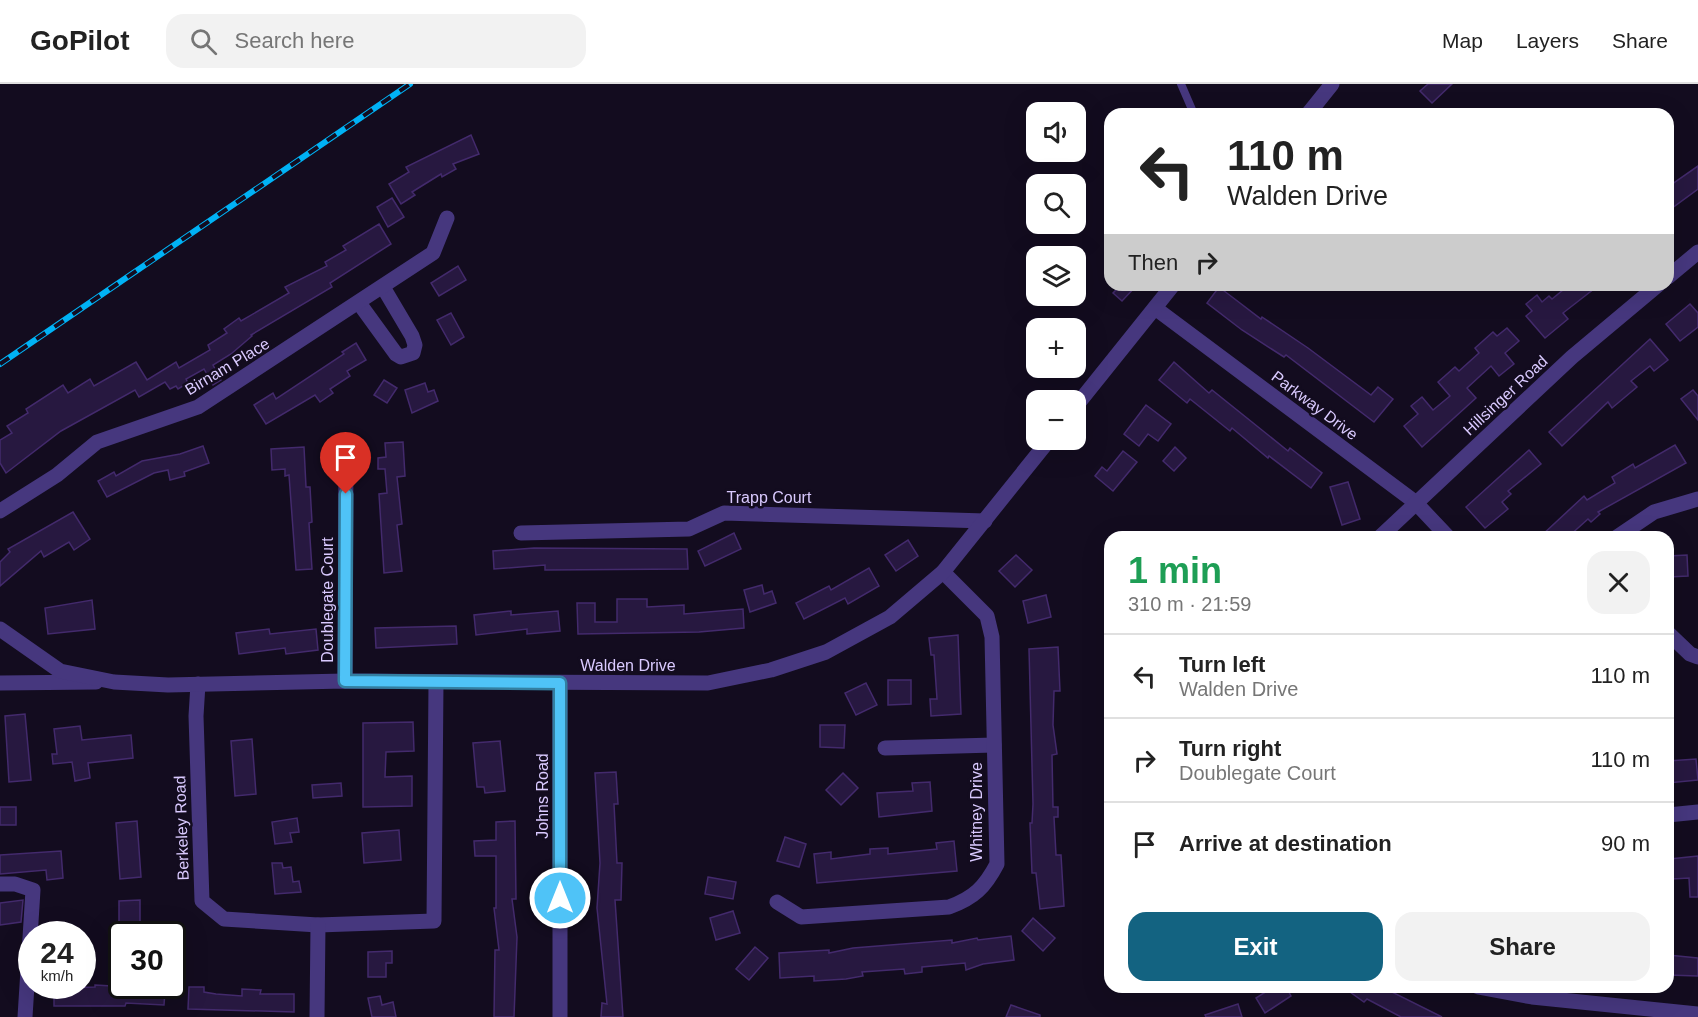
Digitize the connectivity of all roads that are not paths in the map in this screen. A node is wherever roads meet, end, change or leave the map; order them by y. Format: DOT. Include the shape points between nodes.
graph roads {
  1 [pos="1181,84"];
  2 [pos="1329,85"];
  3 [pos="1191,108"];
  4 [pos="1312,108"];
  5 [pos="447,218"];
  6 [pos="1698,252"];
  7 [pos="1674,272"];
  8 [pos="383,287"];
  9 [pos="1168,291"];
  10 [pos="1651,291"];
  11 [pos="359,303"];
  12 [pos="1155,308"];
  13 [pos="1086,394"];
  14 [pos="346,447"];
  15 [pos="1041,450"];
  16 [pos="1698,500"];
  17 [pos="1415,502"];
  18 [pos="0,512"];
  19 [pos="985,521"];
  20 [pos="1386,531"];
  21 [pos="1442,531"];
  22 [pos="1626,531"];
  23 [pos="521,533"];
  24 [pos="943,572"];
  25 [pos="0,629"];
  26 [pos="1674,639"];
  27 [pos="1698,657"];
  28 [pos="345,681"];
  29 [pos="114,682"];
  30 [pos="436,682"];
  31 [pos="0,683"];
  32 [pos="560,683"];
  33 [pos="198,684"];
  34 [pos="994,745"];
  35 [pos="885,748"];
  36 [pos="1698,812"];
  37 [pos="1674,814"];
  38 [pos="0,884"];
  39 [pos="777,902"];
  40 [pos="318,925"];
  41 [pos="1510,993"];
  42 [pos="1698,1014"];
  43 [pos="25,1017"];
  44 [pos="317,1017"];
  45 [pos="560,1017"];
  1 -- 3 [label="lane"];
  2 -- 4 [label="street"];
  5 -- 8 [label="street, Birnam Place" via="432,253"];
  6 -- 7 [label="street"];
  8 -- 11 [label="street, Birnam Place"];
  8 -- 11 [label="street" via="411,336 413,353 401,357 396,354"];
  9 -- 12 [label="street"];
  10 -- 17 [label="street, Hillsinger Road" via="1572,357"];
  11 -- 18 [label="street, Birnam Place" via="198,407 97,442 57,475"];
  12 -- 13 [label="street"];
  12 -- 17 [label="street, Parkway Drive"];
  14 -- 28 [label="street, Doublegate Court"];
  15 -- 19 [label="street, Walden Drive"];
  16 -- 22 [label="street" via="1654,512"];
  17 -- 20 [label="street, Hillsinger Road"];
  17 -- 21 [label="street, Parkway Drive"];
  19 -- 23 [label="street, Trapp Court" via="724,513 689,529"];
  19 -- 24 [label="street, Walden Drive"];
  24 -- 32 [label="street, Walden Drive" via="890,617 826,652 771,670 708,683"];
  24 -- 34 [label="street, Whitney Drive" via="987,616 992,637"];
  25 -- 29 [label="street, Walden Drive" via="60,671"];
  26 -- 27 [label="street"];
  28 -- 30 [label="street, Walden Drive"];
  28 -- 33 [label="street, Walden Drive"];
  29 -- 31 [label="street, Walden Drive"];
  29 -- 33 [label="street, Walden Drive"];
  30 -- 32 [label="street, Walden Drive"];
  30 -- 40 [label="street, Berkeley Road" via="434,921"];
  32 -- 45 [label="street, Johns Road"];
  33 -- 40 [label="street, Berkeley Road" via="202,901 224,919"];
  34 -- 35 [label="street"];
  34 -- 39 [label="street, Whitney Drive" via="997,864 986,885 968,900 950,907 801,917"];
  36 -- 37 [label="street"];
  38 -- 43 [label="street" via="33,890"];
  40 -- 44 [label="street"];
  41 -- 42 [label="street"];
}
